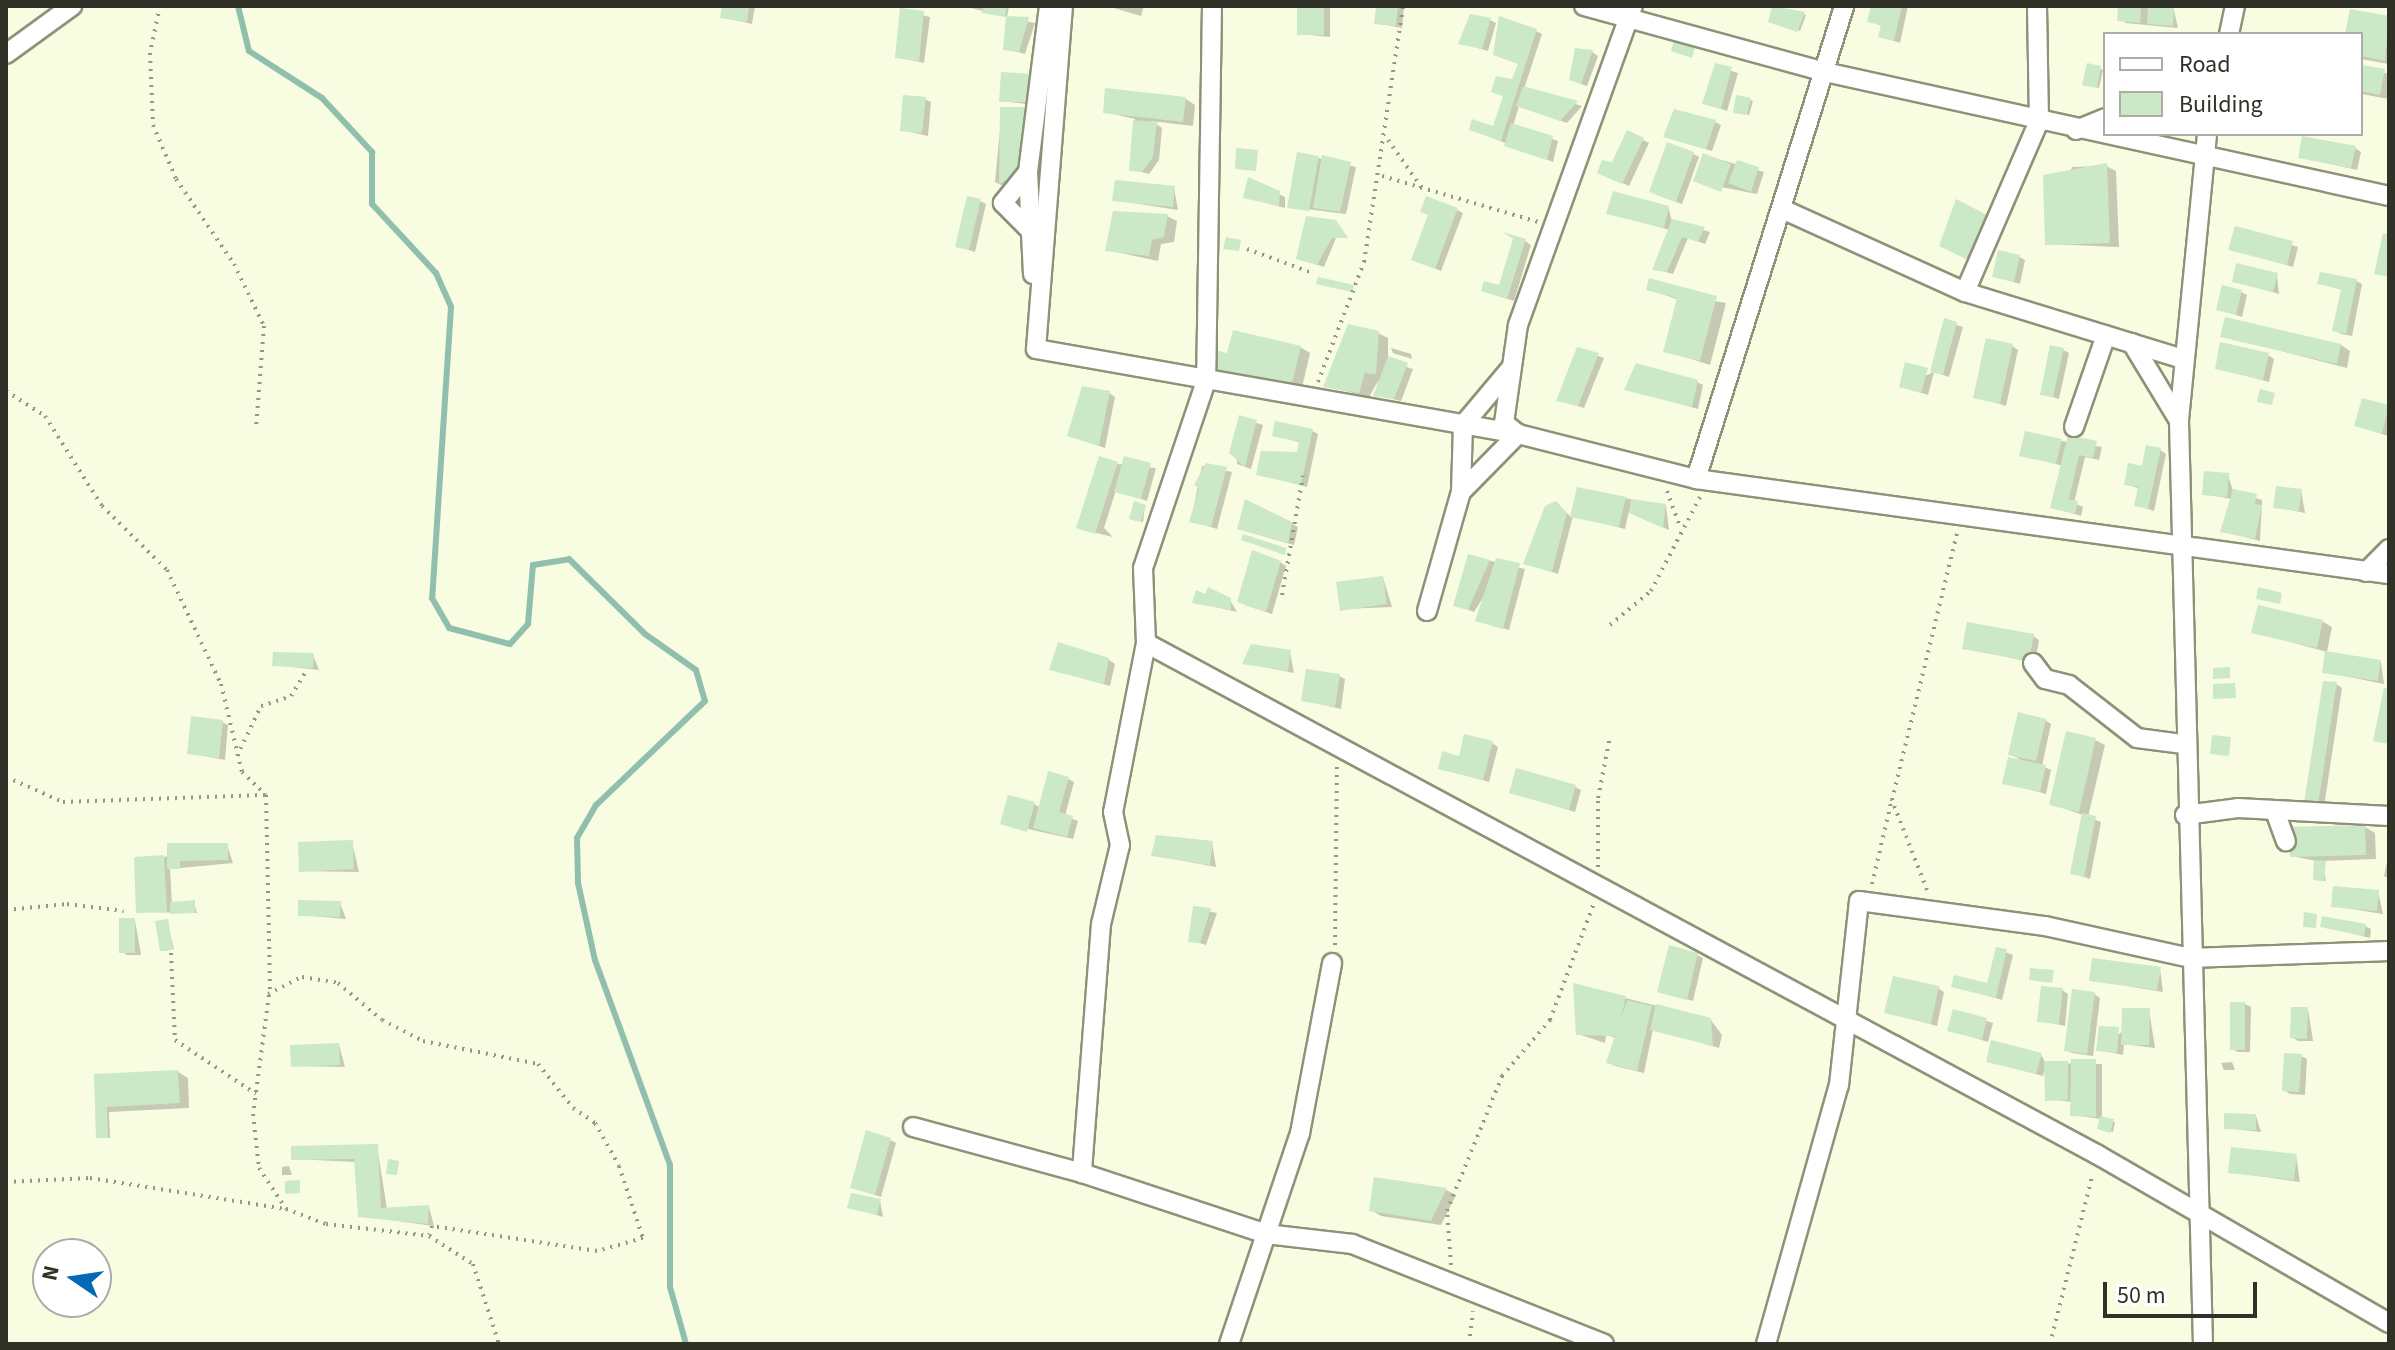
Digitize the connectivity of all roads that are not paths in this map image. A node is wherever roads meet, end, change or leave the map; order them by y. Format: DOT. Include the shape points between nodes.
graph roads {
  1 [pos="72,6"];
  2 [pos="1049,6"];
  3 [pos="1063,6"];
  4 [pos="1212,6"];
  5 [pos="1584,6"];
  6 [pos="1844,6"];
  7 [pos="2037,6"];
  8 [pos="2235,6"];
  9 [pos="1631,14"];
  10 [pos="2229,32"];
  11 [pos="6,54"];
  12 [pos="1825,72"];
  13 [pos="2103,119"];
  14 [pos="2039,121"];
  15 [pos="2076,130"];
  16 [pos="2207,136"];
  17 [pos="2201,159"];
  18 [pos="1028,172"];
  19 [pos="2389,196"];
  20 [pos="1782,209"];
  21 [pos="1031,231"];
  22 [pos="1965,292"];
  23 [pos="1041,294"];
  24 [pos="2106,335"];
  25 [pos="2132,343"];
  26 [pos="2180,358"];
  27 [pos="1511,368"];
  28 [pos="1206,381"];
  29 [pos="2179,420"];
  30 [pos="1463,425"];
  31 [pos="2074,427"];
  32 [pos="1518,434"];
  33 [pos="1703,480"];
  34 [pos="1461,492"];
  35 [pos="2389,549"];
  36 [pos="2179,550"];
  37 [pos="2366,572"];
  38 [pos="2389,574"];
  39 [pos="1427,611"];
  40 [pos="1146,643"];
  41 [pos="2033,663"];
  42 [pos="2182,744"];
  43 [pos="2276,814"];
  44 [pos="2185,815"];
  45 [pos="2389,816"];
  46 [pos="2286,841"];
  47 [pos="2389,951"];
  48 [pos="2190,958"];
  49 [pos="1332,963"];
  50 [pos="1842,1018"];
  51 [pos="913,1127"];
  52 [pos="1082,1173"];
  53 [pos="2198,1210"];
  54 [pos="1266,1234"];
  55 [pos="2389,1323"];
  56 [pos="1229,1344"];
  57 [pos="1604,1344"];
  58 [pos="1766,1344"];
  59 [pos="2203,1344"];
  1 -- 11 [label="street"];
  2 -- 18 [label="street"];
  3 -- 23 [label="street"];
  4 -- 28 [label="street"];
  5 -- 9 [label="street"];
  6 -- 12 [label="street"];
  7 -- 14 [label="street"];
  8 -- 10 [label="street"];
  9 -- 12 [label="street"];
  9 -- 27 [label="street" via="1518,325"];
  12 -- 14 [label="street"];
  12 -- 20 [label="street"];
  13 -- 15 [label="street"];
  14 -- 15 [label="street"];
  14 -- 22 [label="street"];
  15 -- 17 [label="street"];
  16 -- 17 [label="street"];
  17 -- 19 [label="street"];
  17 -- 26 [label="street"];
  18 -- 21 [label="street"];
  18 -- 21 [label="street" via="1003,203"];
  20 -- 22 [label="street"];
  20 -- 33 [label="street"];
  21 -- 23 [label="street"];
  22 -- 24 [label="street"];
  23 -- 28 [label="street" via="1036,349"];
  24 -- 25 [label="street"];
  24 -- 31 [label="street"];
  25 -- 26 [label="street"];
  25 -- 29 [label="street"];
  26 -- 29 [label="street"];
  27 -- 30 [label="street"];
  27 -- 32 [label="street" via="1504,423"];
  28 -- 30 [label="street"];
  28 -- 40 [label="street" via="1143,568"];
  29 -- 36 [label="street"];
  30 -- 32 [label="street"];
  30 -- 34 [label="street"];
  32 -- 33 [label="street"];
  32 -- 34 [label="street"];
  33 -- 36 [label="street"];
  34 -- 39 [label="street"];
  35 -- 37 [label="street"];
  36 -- 37 [label="street"];
  36 -- 42 [label="street"];
  37 -- 38 [label="street"];
  40 -- 50 [label="street"];
  40 -- 52 [label="street" via="1113,812 1120,845 1101,924"];
  41 -- 42 [label="street" via="2045,679 2069,685 2137,738"];
  42 -- 44 [label="street"];
  43 -- 44 [label="street" via="2238,808"];
  43 -- 45 [label="street"];
  43 -- 46 [label="street"];
  44 -- 48 [label="street"];
  47 -- 48 [label="street"];
  48 -- 50 [label="street" via="1859,901"];
  48 -- 53 [label="street"];
  49 -- 54 [label="street" via="1300,1133"];
  50 -- 53 [label="street"];
  50 -- 58 [label="street" via="1839,1085"];
  51 -- 52 [label="street"];
  52 -- 54 [label="street"];
  53 -- 55 [label="street"];
  53 -- 59 [label="street"];
  54 -- 56 [label="street"];
  54 -- 57 [label="street" via="1352,1244"];
}
